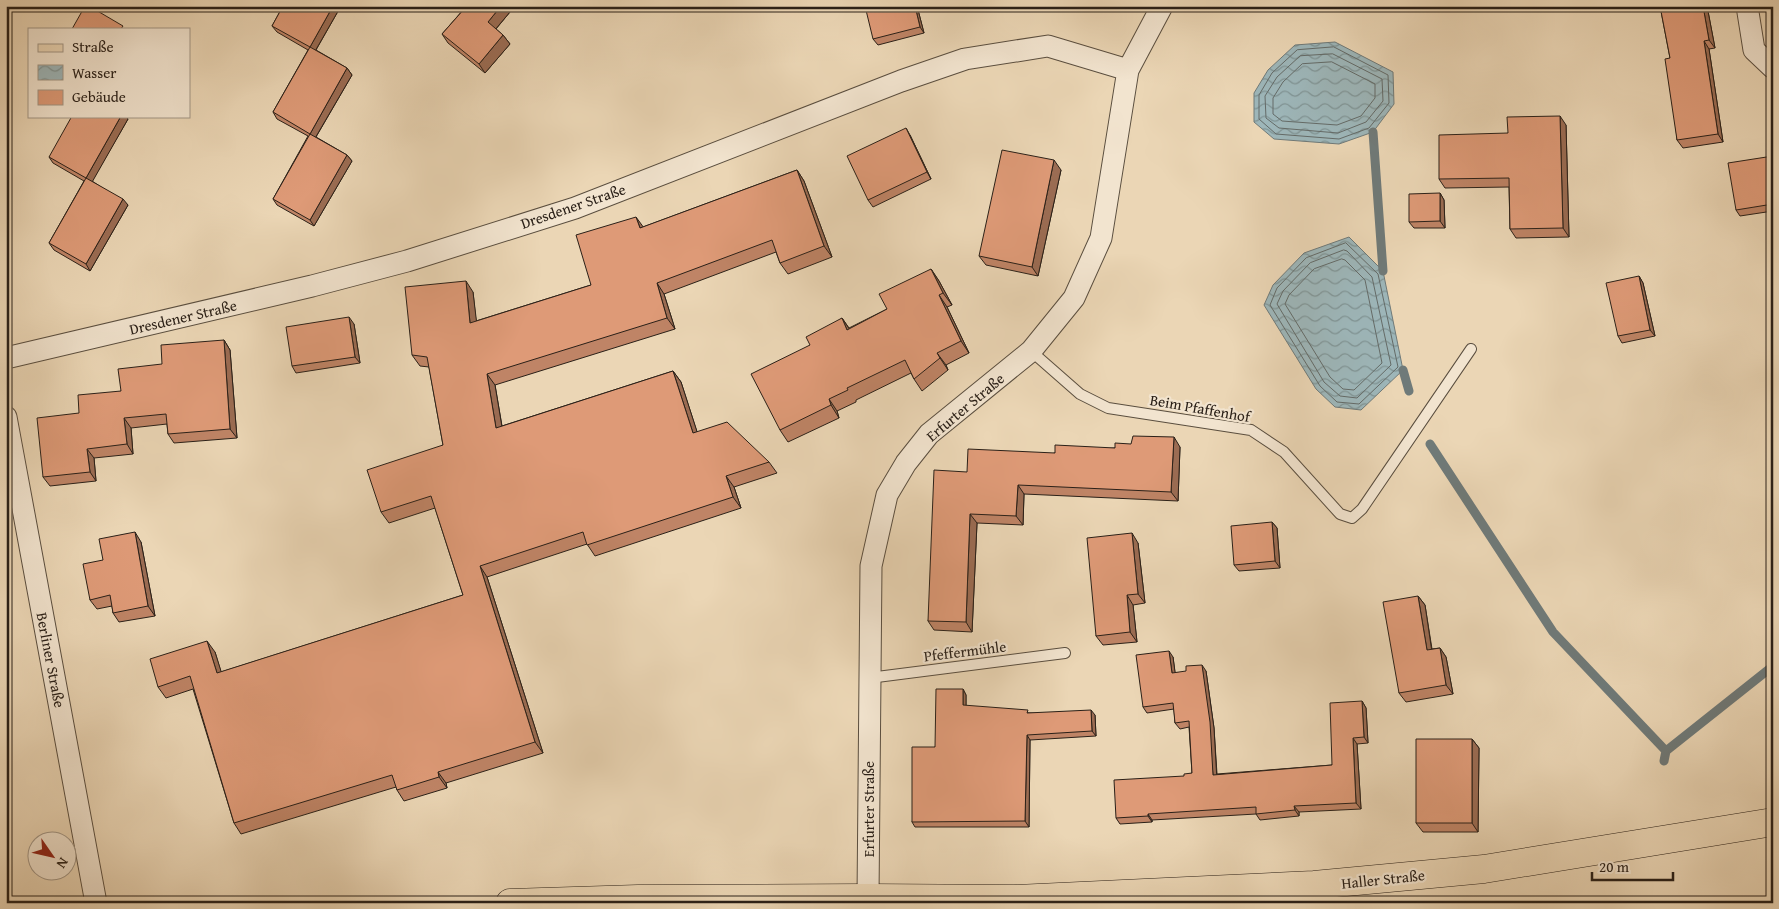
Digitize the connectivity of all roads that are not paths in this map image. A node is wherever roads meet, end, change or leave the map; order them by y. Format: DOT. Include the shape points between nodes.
graph roads {
  1 [pos="1162,6"];
  2 [pos="1747,6"];
  3 [pos="1773,68"];
  4 [pos="1128,70"];
  5 [pos="1471,349"];
  6 [pos="1031,352"];
  7 [pos="6,358"];
  8 [pos="6,417"];
  9 [pos="1065,653"];
  10 [pos="869,678"];
  11 [pos="1773,822"];
  12 [pos="1170,897"];
  13 [pos="868,900"];
  14 [pos="96,903"];
  15 [pos="510,903"];
  1 -- 4 [label="street, Erfurter Straße"];
  2 -- 3 [label="street" via="1754,50"];
  4 -- 6 [label="street, Erfurter Straße" via="1101,238 1074,298"];
  4 -- 7 [label="street, Dresdener Straße" via="1048,46 965,59 575,208 407,261"];
  5 -- 6 [label="lane, Beim Pfaffenhof" via="1362,509 1352,518 1340,514 1284,452 1250,430 1108,408 1080,394"];
  6 -- 10 [label="street, Erfurter Straße" via="928,434 887,495 871,566"];
  8 -- 14 [label="street, Berliner Straße"];
  9 -- 10 [label="lane, Pfeffermühle"];
  10 -- 13 [label="street, Erfurter Straße"];
  11 -- 12 [label="main road, Haller Straße" via="1484,869"];
  12 -- 13 [label="main road, Haller Straße"];
  13 -- 15 [label="main road, Haller Straße" via="638,899"];
}
